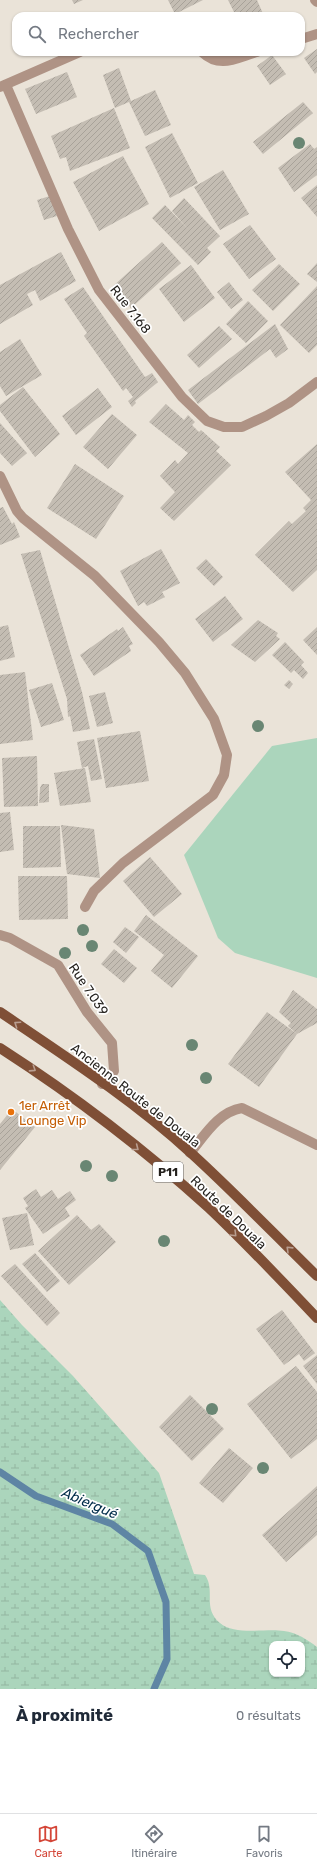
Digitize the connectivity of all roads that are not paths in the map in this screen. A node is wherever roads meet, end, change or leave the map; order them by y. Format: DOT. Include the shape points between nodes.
graph roads {
  1 [pos="315,0"];
  2 [pos="317,2"];
  3 [pos="317,34"];
  4 [pos="305,38"];
  5 [pos="71,56"];
  6 [pos="207,56"];
  7 [pos="241,56"];
  8 [pos="3,86"];
  9 [pos="317,382"];
  10 [pos="0,476"];
  11 [pos="85,907"];
  12 [pos="0,935"];
  13 [pos="0,1012"];
  14 [pos="0,1048"];
  15 [pos="102,1084"];
  16 [pos="317,1145"];
  17 [pos="190,1153"];
  18 [pos="317,1276"];
  19 [pos="317,1318"];
  1 -- 2 [label="street"];
  3 -- 4 [label="street"];
  5 -- 8 [label="street"];
  6 -- 7 [label="street" via="217,62"];
  8 -- 9 [label="street, Rue 7.168" via="68,229 99,290 182,397 207,421 224,428 242,426 289,403"];
  10 -- 11 [label="street" via="13,504 23,518 95,576 159,642 185,673 214,719 227,755 224,775 213,795 122,863 94,891"];
  12 -- 15 [label="street, Rue 7.039" via="58,965 87,1012 112,1044 114,1070"];
  15 -- 13 [label="main road, Ancienne Route de Douala / P11, one-way"];
  14 -- 19 [label="main road, Route de Douala / P11, one-way" via="46,1078 171,1175 210,1210"];
  15 -- 17 [label="main road, Ancienne Route de Douala / P11"];
  16 -- 17 [label="street" via="242,1108 224,1114"];
  18 -- 17 [label="main road, Ancienne Route de Douala / P11, one-way"];
}
